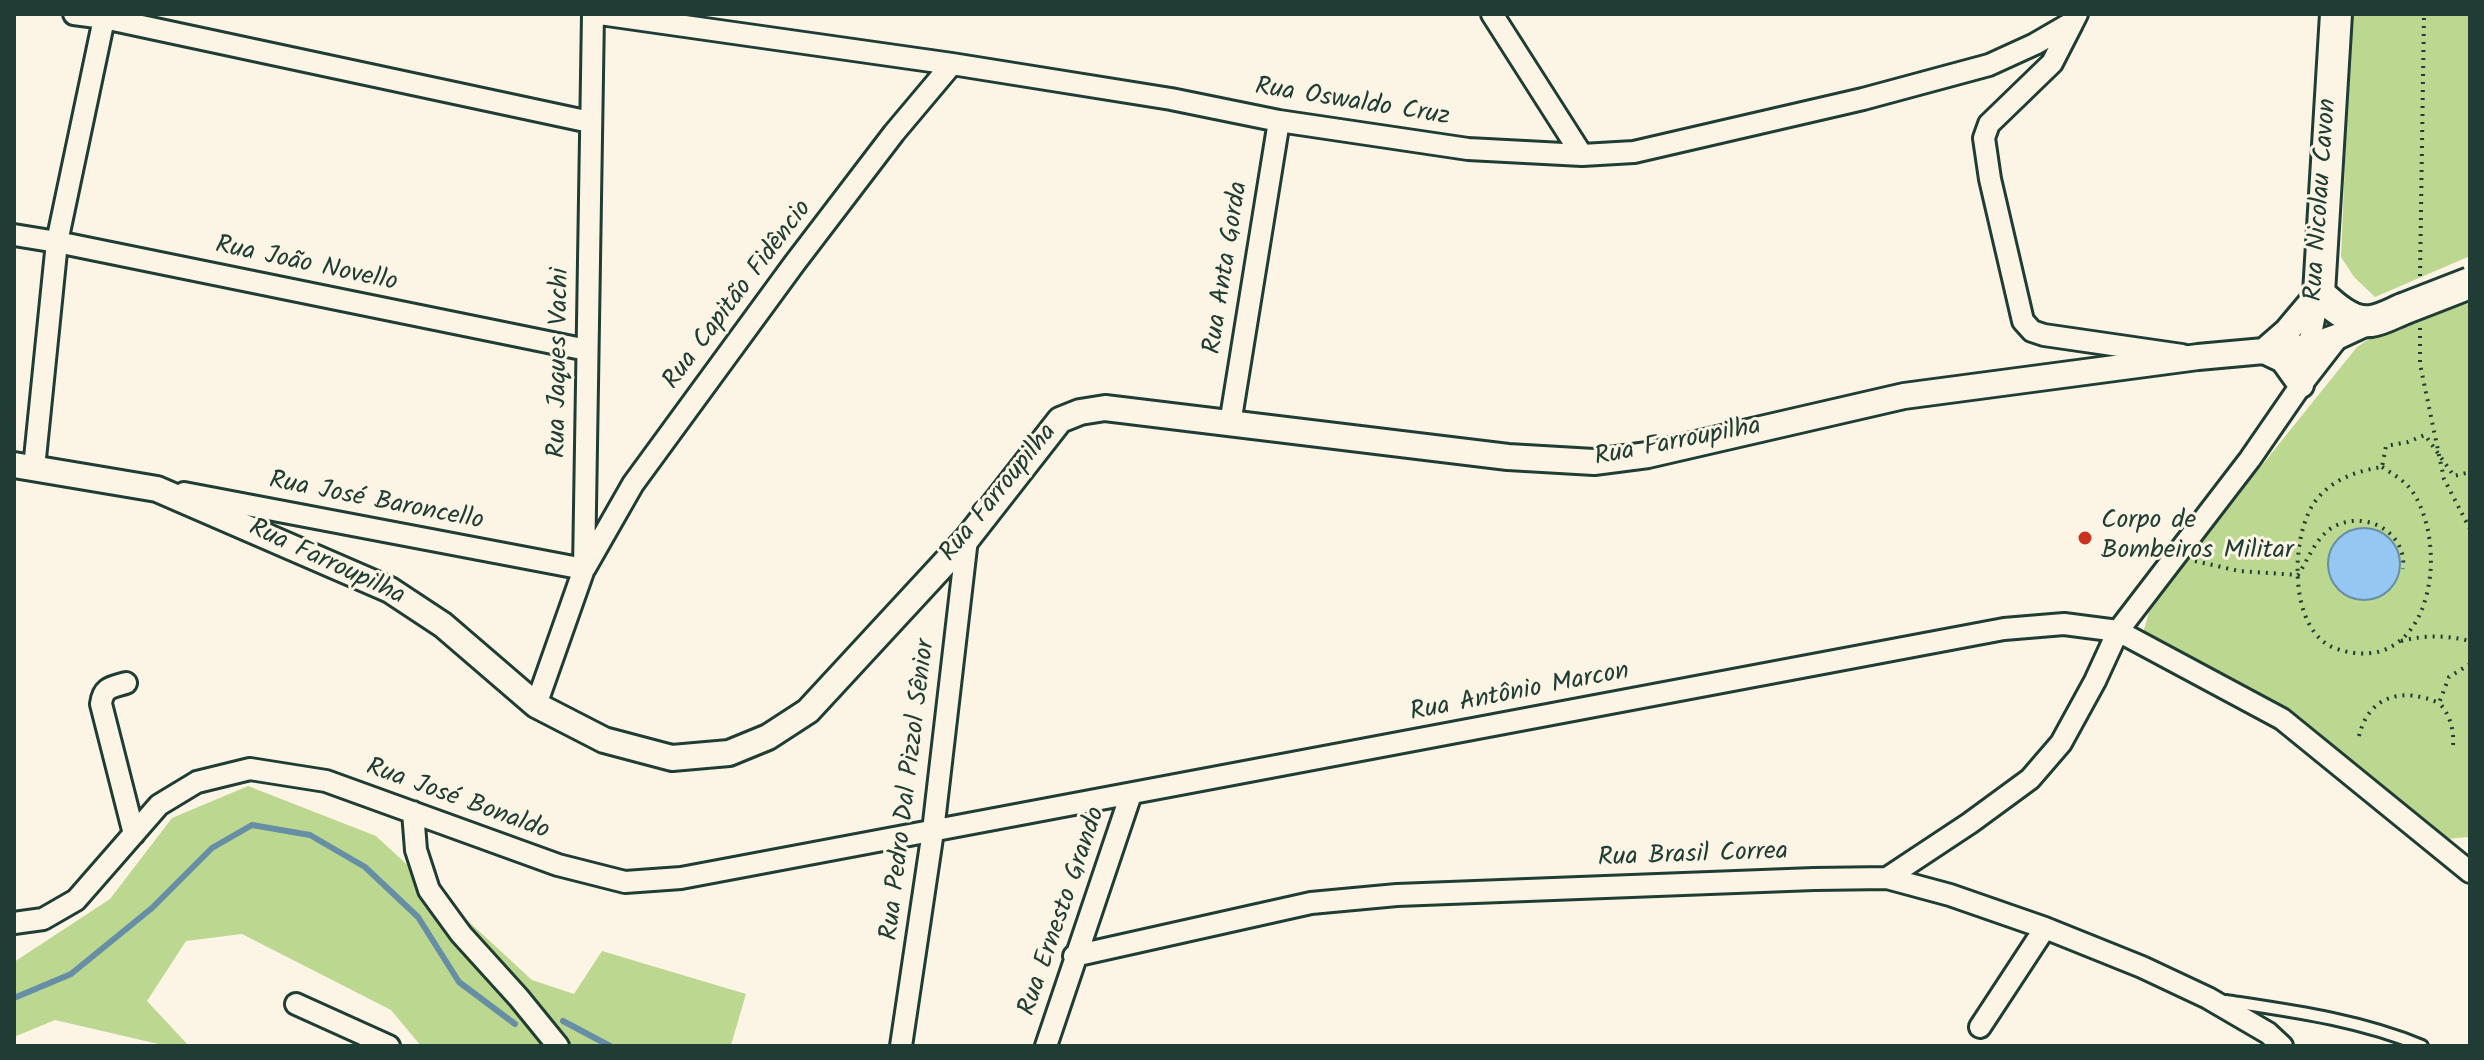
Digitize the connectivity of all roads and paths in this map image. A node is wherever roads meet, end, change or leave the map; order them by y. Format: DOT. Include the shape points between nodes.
graph roads {
  1 [pos="74,14"];
  2 [pos="593,14"];
  3 [pos="600,14"];
  4 [pos="1492,14"];
  5 [pos="2336,14"];
  6 [pos="104,16"];
  7 [pos="2075,18"];
  8 [pos="952,64"];
  9 [pos="1279,121"];
  10 [pos="590,122"];
  11 [pos="1582,155"];
  12 [pos="14,235"];
  13 [pos="57,242"];
  14 [pos="2470,283"];
  15 [pos="2319,293"];
  16 [pos="2369,322"];
  17 [pos="2339,336"];
  18 [pos="2308,347"];
  19 [pos="587,350"];
  20 [pos="2264,351"];
  21 [pos="2198,357"];
  22 [pos="2301,385"];
  23 [pos="1230,424"];
  24 [pos="24,467"];
  25 [pos="2382,467"];
  26 [pos="2470,472"];
  27 [pos="157,489"];
  28 [pos="967,539"];
  29 [pos="2172,559"];
  30 [pos="584,569"];
  31 [pos="2403,569"];
  32 [pos="2298,575"];
  33 [pos="2118,631"];
  34 [pos="2470,641"];
  35 [pos="2399,642"];
  36 [pos="2470,664"];
  37 [pos="126,683"];
  38 [pos="2439,703"];
  39 [pos="536,705"];
  40 [pos="2359,736"];
  41 [pos="2453,745"];
  42 [pos="1131,794"];
  43 [pos="413,812"];
  44 [pos="933,831"];
  45 [pos="134,834"];
  46 [pos="2470,872"];
  47 [pos="1887,878"];
  48 [pos="14,923"];
  49 [pos="2045,928"];
  50 [pos="1074,956"];
  51 [pos="2208,998"];
  52 [pos="296,1004"];
  53 [pos="1980,1027"];
  54 [pos="389,1046"];
  55 [pos="558,1046"];
  56 [pos="901,1046"];
  57 [pos="1046,1046"];
  58 [pos="2282,1046"];
  59 [pos="2422,1046"];
  1 -- 6 [label="street"];
  2 -- 10 [label="street, Rua Jaques Vachi"];
  3 -- 8 [label="street, Rua Oswaldo Cruz"];
  4 -- 11 [label="street"];
  5 -- 15 [label="main road, Rua Nicolau Cavon"];
  6 -- 10 [label="street"];
  6 -- 13 [label="street"];
  7 -- 11 [label="street, Rua Oswaldo Cruz" via="2035,44 1975,69 1634,152"];
  7 -- 21 [label="street" via="2052,63 1989,124 1984,138 2023,321 2044,335"];
  8 -- 9 [label="street, Rua Oswaldo Cruz"];
  8 -- 30 [label="street, Rua Capitão Fidêncio" via="794,264 633,484"];
  9 -- 11 [label="street, Rua Oswaldo Cruz" via="1468,149"];
  9 -- 23 [label="street, Rua Anta Gorda"];
  10 -- 19 [label="street, Rua Jaques Vachi"];
  12 -- 13 [label="street, Rua João Novello"];
  13 -- 19 [label="street, Rua João Novello"];
  13 -- 24 [label="street"];
  14 -- 16 [label="main road, Rua Farroupilha, bridge"];
  15 -- 16 [label="main road" via="2346,315"];
  15 -- 18 [label="street, Rua Nicolau Cavon"];
  15 -- 20 [label="street"];
  16 -- 17 [label="street, Rua Farroupilha"];
  17 -- 18 [label="street, Rua Farroupilha"];
  17 -- 22 [label="street, Rua Nicolau Cavon"];
  18 -- 20 [label="street, Rua Farroupilha"];
  18 -- 22 [label="street, Rua Nicolau Cavon"];
  19 -- 30 [label="street, Rua Jaques Vachi"];
  20 -- 21 [label="street, Rua Farroupilha"];
  20 -- 22 [label="street" via="2283,360"];
  21 -- 23 [label="street, Rua Farroupilha" via="1904,396 1648,455 1594,462"];
  22 -- 29 [label="street, Rua Nicolau Cavon"];
  23 -- 28 [label="street, Rua Farroupilha" via="1105,408 1060,420"];
  24 -- 27 [label="street, Rua Farroupilha"];
  25 -- 26 [label="path" via="2386,446 2425,435 2454,476"];
  25 -- 32 [label="path" via="2334,482 2314,503 2302,531"];
  25 -- 35 [label="path" via="2415,495 2432,551 2427,599"];
  27 -- 30 [label="street, Rua José Baroncello"];
  27 -- 39 [label="street, Rua Farroupilha" via="390,590 443,625"];
  28 -- 39 [label="street, Rua Farroupilha" via="808,711 768,737 729,753 672,758 604,740"];
  28 -- 44 [label="street, Rua Pedro Dal Pizzol Sênior"];
  29 -- 32 [label="path"];
  29 -- 33 [label="street, Rua Nicolau Cavon"];
  30 -- 39 [label="street, Rua Jaques Vachi"];
  31 -- 32 [label="path" via="2402,551 2389,531 2357,520 2336,525 2323,536"];
  32 -- 35 [label="path" via="2307,617 2318,637 2335,649 2381,652"];
  33 -- 42 [label="street, Rua Antônio Marcon" via="2064,624 2004,629"];
  33 -- 46 [label="street" via="2282,719"];
  33 -- 47 [label="street, Rua Nicolau Cavon" via="2061,743 2030,779"];
  34 -- 35 [label="path" via="2420,636"];
  36 -- 38 [label="path" via="2449,677"];
  37 -- 45 [label="street" via="107,688 101,704"];
  38 -- 40 [label="path" via="2407,694 2392,697 2374,705"];
  38 -- 41 [label="path" via="2450,721"];
  42 -- 44 [label="street, Rua Antônio Marcon"];
  42 -- 50 [label="street, Rua Ernesto Grando"];
  43 -- 44 [label="street, Rua José Bonaldo" via="558,865 625,882 681,878"];
  43 -- 45 [label="street, Rua José Bonaldo" via="326,781 250,769 197,782 159,805"];
  43 -- 55 [label="street" via="416,850 429,890"];
  44 -- 56 [label="street, Rua Pedro Dal Pizzol Sênior"];
  45 -- 48 [label="street, Rua José Bonaldo" via="76,900 43,919"];
  47 -- 49 [label="street, Rua Brasil Correa"];
  47 -- 50 [label="street, Rua Brasil Correa" via="1311,903"];
  49 -- 51 [label="street, Rua Brasil Correa"];
  49 -- 53 [label="street"];
  50 -- 57 [label="street, Rua Ernesto Grando"];
  51 -- 58 [label="street, Rua Brasil Correa"];
  51 -- 59 [label="lane" via="2335,1019"];
  52 -- 54 [label="street"];
}
